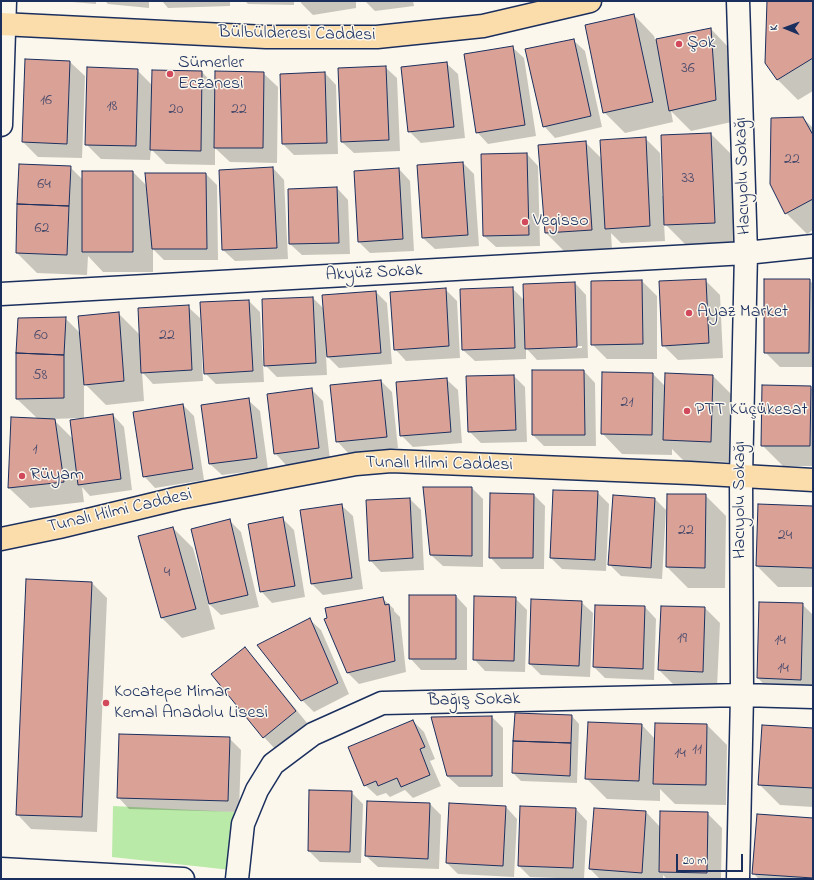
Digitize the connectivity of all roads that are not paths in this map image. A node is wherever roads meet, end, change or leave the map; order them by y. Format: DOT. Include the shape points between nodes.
graph roads {
  1 [pos="4,1"];
  2 [pos="590,1"];
  3 [pos="738,1"];
  4 [pos="2,24"];
  5 [pos="1,125"];
  6 [pos="813,246"];
  7 [pos="746,253"];
  8 [pos="1,294"];
  9 [pos="740,476"];
  10 [pos="813,480"];
  11 [pos="1,539"];
  12 [pos="742,695"];
  13 [pos="813,697"];
  14 [pos="1,869"];
  15 [pos="183,879"];
  16 [pos="237,879"];
  17 [pos="738,879"];
  1 -- 4 [label="street"];
  2 -- 4 [label="main road, Bülbülderesi Caddesi" via="483,26 377,37 266,37"];
  3 -- 7 [label="street, Hacıyolu Sokağı"];
  4 -- 5 [label="street"];
  6 -- 7 [label="street, Akyüz Sokak"];
  7 -- 8 [label="street, Akyüz Sokak"];
  7 -- 9 [label="street, Hacıyolu Sokağı"];
  9 -- 10 [label="main road, Tunalı Hilmi Caddesi"];
  9 -- 11 [label="main road, Tunalı Hilmi Caddesi" via="391,461 356,464 179,498"];
  9 -- 12 [label="street, Hacıyolu Sokağı"];
  12 -- 13 [label="street, Bağış Sokak"];
  12 -- 16 [label="street, Bağış Sokak" via="382,703 314,734 273,764 257,790 243,824"];
  12 -- 17 [label="street, Hacıyolu Sokağı"];
  14 -- 15 [label="street"];
}
